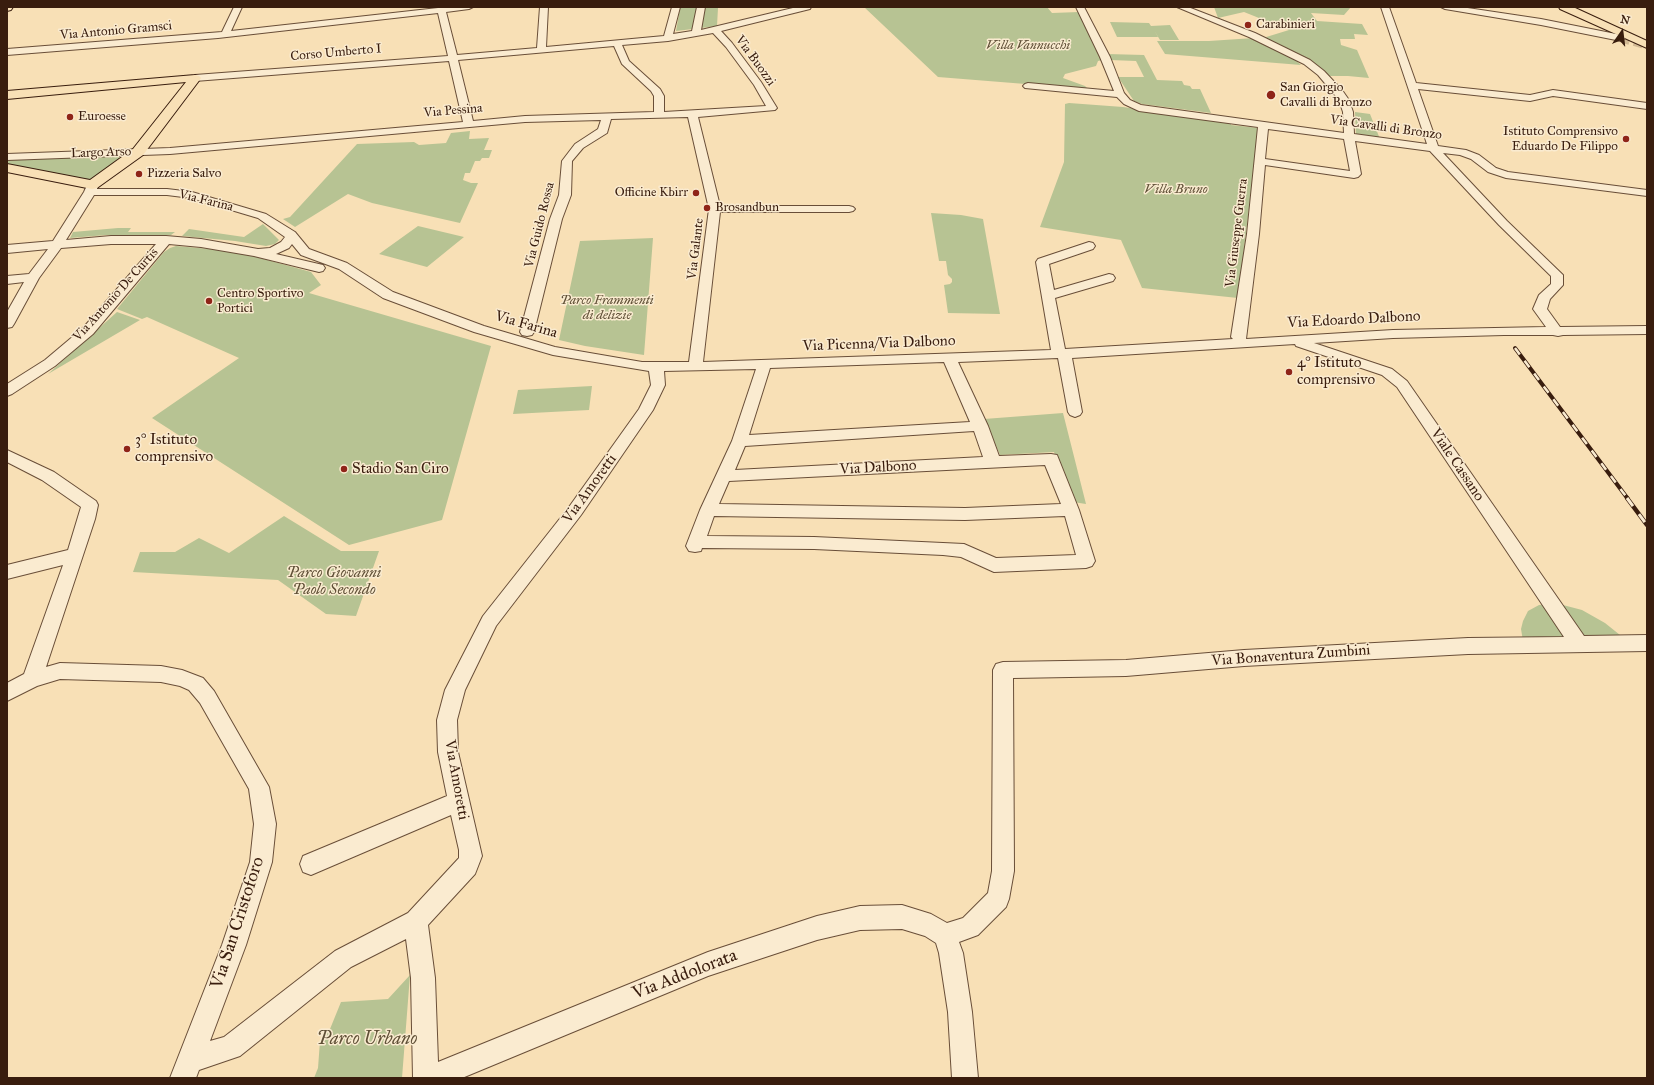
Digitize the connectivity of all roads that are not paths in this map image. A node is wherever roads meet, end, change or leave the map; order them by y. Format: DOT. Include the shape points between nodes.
graph roads {
  1 [pos="238,7"];
  2 [pos="470,7"];
  3 [pos="544,7"];
  4 [pos="676,7"];
  5 [pos="701,7"];
  6 [pos="807,7"];
  7 [pos="1080,7"];
  8 [pos="1181,7"];
  9 [pos="1385,7"];
  10 [pos="1445,7"];
  11 [pos="1564,7"];
  12 [pos="1578,7"];
  13 [pos="1455,8"];
  14 [pos="442,11"];
  15 [pos="715,30"];
  16 [pos="226,33"];
  17 [pos="696,33"];
  18 [pos="668,38"];
  19 [pos="1621,38"];
  20 [pos="1647,39"];
  21 [pos="617,43"];
  22 [pos="1647,45"];
  23 [pos="541,50"];
  24 [pos="7,52"];
  25 [pos="453,58"];
  26 [pos="195,78"];
  27 [pos="1028,86"];
  28 [pos="1413,86"];
  29 [pos="1120,94"];
  30 [pos="7,95"];
  31 [pos="1647,106"];
  32 [pos="772,108"];
  33 [pos="660,114"];
  34 [pos="692,114"];
  35 [pos="602,116"];
  36 [pos="468,123"];
  37 [pos="1263,126"];
  38 [pos="1349,137"];
  39 [pos="1434,149"];
  40 [pos="138,152"];
  41 [pos="7,157"];
  42 [pos="1260,161"];
  43 [pos="7,168"];
  44 [pos="91,189"];
  45 [pos="1647,193"];
  46 [pos="715,209"];
  47 [pos="849,209"];
  48 [pos="291,234"];
  49 [pos="166,240"];
  50 [pos="57,245"];
  51 [pos="1089,246"];
  52 [pos="7,249"];
  53 [pos="254,252"];
  54 [pos="33,277"];
  55 [pos="358,277"];
  56 [pos="1110,278"];
  57 [pos="7,280"];
  58 [pos="1048,296"];
  59 [pos="7,324"];
  60 [pos="1647,330"];
  61 [pos="527,332"];
  62 [pos="1558,332"];
  63 [pos="1294,340"];
  64 [pos="1241,342"];
  65 [pos="1061,354"];
  66 [pos="949,358"];
  67 [pos="764,365"];
  68 [pos="656,367"];
  69 [pos="695,367"];
  70 [pos="7,392"];
  71 [pos="1075,412"];
  72 [pos="980,426"];
  73 [pos="740,441"];
  74 [pos="7,455"];
  75 [pos="993,462"];
  76 [pos="725,476"];
  77 [pos="708,510"];
  78 [pos="1071,510"];
  79 [pos="75,555"];
  80 [pos="7,572"];
  81 [pos="1647,643"];
  82 [pos="1579,644"];
  83 [pos="32,679"];
  84 [pos="7,693"];
  85 [pos="459,801"];
  86 [pos="311,864"];
  87 [pos="416,921"];
  88 [pos="946,936"];
  89 [pos="187,1069"];
  90 [pos="426,1078"];
  91 [pos="431,1078"];
  92 [pos="965,1078"];
  1 -- 16 [label="street"];
  2 -- 14 [label="street, Via Antonio Gramsci"];
  3 -- 23 [label="street"];
  4 -- 18 [label="street"];
  5 -- 17 [label="street"];
  6 -- 15 [label="street, Corso Umberto I"];
  7 -- 29 [label="street, Via Cavalli di Bronzo"];
  8 -- 38 [label="street" via="1252,35 1307,62 1339,92 1348,112"];
  9 -- 28 [label="street"];
  10 -- 13 [label="street"];
  11 -- 22 [label="highway"];
  12 -- 20 [label="highway"];
  13 -- 19 [label="street"];
  14 -- 16 [label="street, Via Antonio Gramsci"];
  14 -- 25 [label="street"];
  15 -- 17 [label="street, Corso Umberto I"];
  15 -- 32 [label="street, Via Buozzi" via="758,84"];
  16 -- 24 [label="street, Via Antonio Gramsci"];
  17 -- 18 [label="street, Corso Umberto I"];
  18 -- 21 [label="street, Corso Umberto I"];
  21 -- 23 [label="street, Corso Umberto I"];
  21 -- 33 [label="street" via="625,62 655,89 659,96"];
  23 -- 25 [label="street, Corso Umberto I"];
  25 -- 26 [label="street, Corso Umberto I"];
  25 -- 36 [label="street"];
  26 -- 30 [label="main road, Corso Umberto I"];
  26 -- 40 [label="main road"];
  27 -- 29 [label="street"];
  28 -- 31 [label="street" via="1530,98 1552,93"];
  28 -- 39 [label="street"];
  29 -- 37 [label="street, Via Cavalli di Bronzo" via="1127,102 1139,108"];
  32 -- 34 [label="street, Via Pessina"];
  33 -- 34 [label="street, Via Pessina"];
  33 -- 35 [label="street, Via Pessina"];
  34 -- 46 [label="street, Via Galante"];
  35 -- 36 [label="street, Via Pessina"];
  35 -- 61 [label="street, Via Guido Rossa" via="603,131 579,146 567,161 565,195 556,219"];
  36 -- 40 [label="street, Via Pessina"];
  37 -- 38 [label="street, Via Cavalli di Bronzo"];
  37 -- 42 [label="street, Via Giuseppe Guerra"];
  38 -- 39 [label="street, Via Cavalli di Bronzo"];
  38 -- 42 [label="street" via="1356,174 1354,176"];
  39 -- 45 [label="street, Via Cavalli di Bronzo" via="1470,154 1492,170 1506,175"];
  39 -- 62 [label="street" via="1503,223 1557,275 1557,285 1544,298 1540,309"];
  40 -- 41 [label="street, Largo Arso"];
  40 -- 44 [label="main road, Largo Arso"];
  42 -- 64 [label="street, Via Giuseppe Guerra" via="1253,234 1238,337"];
  43 -- 44 [label="main road, Largo Arso"];
  44 -- 48 [label="street, Via Farina" via="192,195 262,216"];
  44 -- 50 [label="street"];
  46 -- 47 [label="street"];
  46 -- 69 [label="street, Via Galante"];
  48 -- 53 [label="street, Via Farina" via="289,241 280,248"];
  48 -- 55 [label="street, Via Farina" via="305,252 343,266"];
  49 -- 50 [label="street, Via Farina" via="111,240"];
  49 -- 53 [label="street, Via Farina"];
  49 -- 70 [label="street, Via Antonio De Curtis" via="88,331 50,363"];
  50 -- 52 [label="street, Via Farina"];
  50 -- 54 [label="street"];
  51 -- 58 [label="street" via="1042,262"];
  53 -- 55 [label="street, Via Farina"];
  54 -- 57 [label="street"];
  54 -- 59 [label="street"];
  55 -- 68 [label="street, Via Farina" via="388,295 479,329 553,351"];
  56 -- 58 [label="street"];
  58 -- 65 [label="street"];
  60 -- 62 [label="street, Via Edoardo Dalbono"];
  62 -- 63 [label="street, Via Edoardo Dalbono" via="1393,334"];
  63 -- 64 [label="street, Via Edoardo Dalbono"];
  63 -- 82 [label="street, Viale Cassano" via="1387,372 1402,384"];
  64 -- 65 [label="street, Via Edoardo Dalbono"];
  65 -- 66 [label="street, Via Picenna/Via Dalbono"];
  65 -- 71 [label="street"];
  66 -- 67 [label="street, Via Picenna/Via Dalbono"];
  66 -- 72 [label="street"];
  67 -- 69 [label="street, Via Picenna/Via Dalbono"];
  67 -- 73 [label="street"];
  68 -- 69 [label="street, Via Farina"];
  68 -- 85 [label="street, Via Amoretti" via="658,385 646,410 575,511 489,621 455,690 447,726 448,752"];
  72 -- 73 [label="street"];
  72 -- 75 [label="street"];
  73 -- 76 [label="street"];
  74 -- 79 [label="street" via="48,476 90,505"];
  75 -- 76 [label="street, Via Dalbono"];
  75 -- 78 [label="street, Via Dalbono" via="1051,459"];
  76 -- 77 [label="street"];
  77 -- 78 [label="street" via="964,514"];
  77 -- 78 [label="street" via="696,544 814,543 943,549 964,551 994,565 1086,561"];
  79 -- 80 [label="street"];
  79 -- 83 [label="street"];
  81 -- 82 [label="street, Via Bonaventura Zumbini"];
  82 -- 88 [label="street, Via Bonaventura Zumbini" via="1461,646 1244,658 1126,668 1003,670 1003,864 998,899 970,927"];
  83 -- 84 [label="street, Via San Cristoforo"];
  83 -- 89 [label="street, Via San Cristoforo" via="60,671 97,671 153,674 182,678 196,684 207,697 259,787 265,824 260,862 234,945"];
  85 -- 86 [label="street"];
  85 -- 87 [label="street, Via Amoretti" via="471,856 466,866"];
  87 -- 89 [label="street, Via Amoretti" via="343,959 231,1047"];
  87 -- 90 [label="street" via="423,978"];
  88 -- 91 [label="street, Via Addolorata" via="931,926 902,917 860,918 817,928 708,964"];
  88 -- 92 [label="street" via="960,1012"];
}
